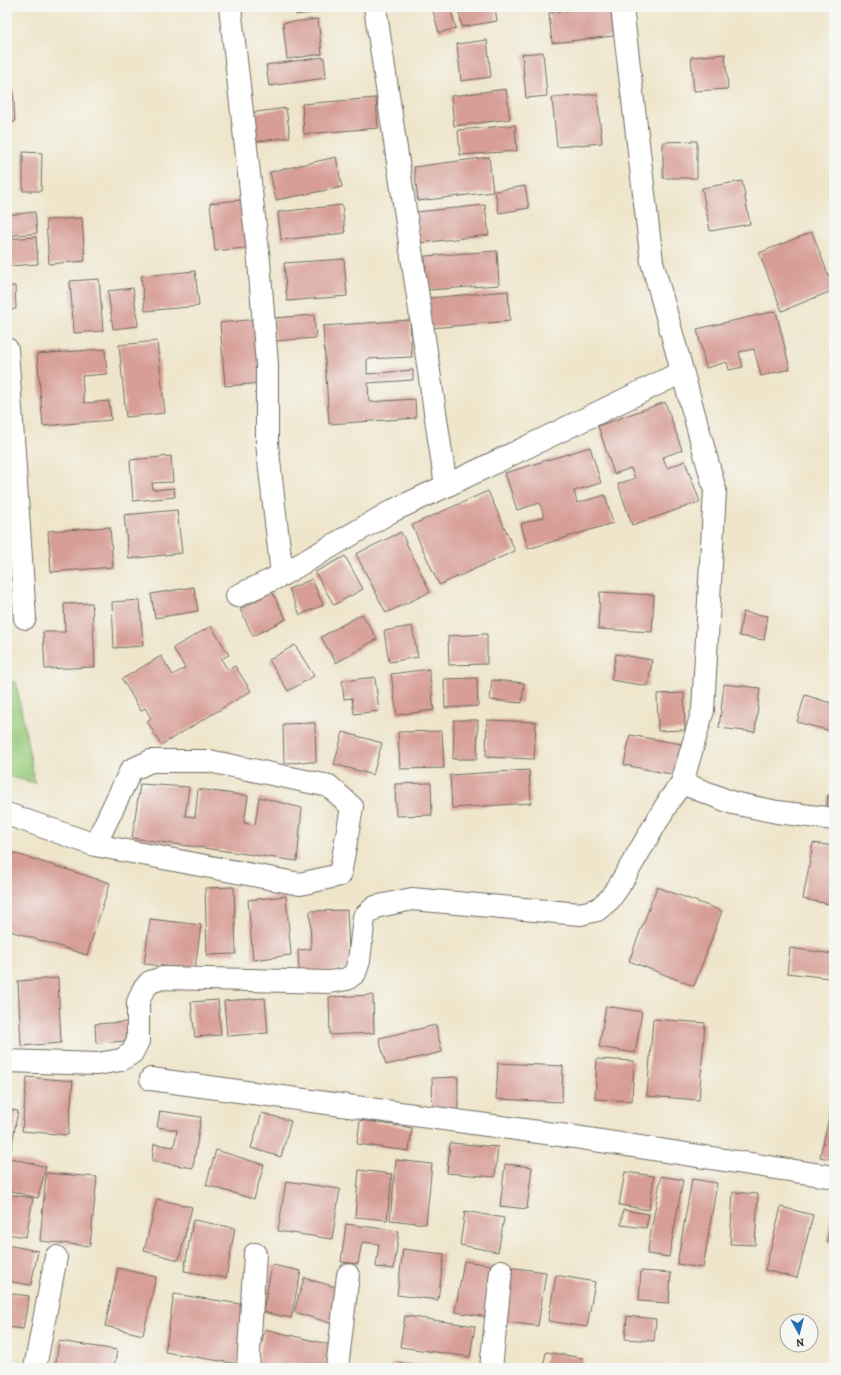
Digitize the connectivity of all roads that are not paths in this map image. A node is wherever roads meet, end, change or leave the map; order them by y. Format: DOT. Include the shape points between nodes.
graph roads {
  1 [pos="230,7"];
  2 [pos="375,7"];
  3 [pos="622,7"];
  4 [pos="7,348"];
  5 [pos="682,372"];
  6 [pos="446,486"];
  7 [pos="282,575"];
  8 [pos="236,596"];
  9 [pos="25,618"];
  10 [pos="682,783"];
  11 [pos="9,820"];
  12 [pos="834,820"];
  13 [pos="95,845"];
  14 [pos="7,1061"];
  15 [pos="151,1080"];
  16 [pos="834,1177"];
  17 [pos="255,1254"];
  18 [pos="56,1257"];
  19 [pos="501,1271"];
  20 [pos="348,1275"];
  21 [pos="35,1368"];
  22 [pos="248,1368"];
  23 [pos="337,1368"];
  24 [pos="491,1368"];
  1 -- 7 [label="street" via="259,261 267,365 268,443"];
  2 -- 6 [label="street"];
  3 -- 5 [label="street" via="652,262"];
  4 -- 9 [label="street"];
  5 -- 6 [label="street"];
  5 -- 10 [label="street" via="715,490 703,710"];
  6 -- 7 [label="street" via="392,511"];
  7 -- 8 [label="street"];
  10 -- 12 [label="street" via="733,803"];
  10 -- 14 [label="street" via="619,886 609,900 597,910 580,914 412,899 389,903 375,907 364,917 359,961 355,973 347,979 329,982 163,978 150,982 143,990 138,1002 138,1041 132,1053 121,1060 97,1064"];
  11 -- 13 [label="street"];
  13 -- 13 [label="street" via="131,770 151,761 209,761 328,786 352,807 340,874 300,884"];
  15 -- 16 [label="street" via="575,1138"];
  17 -- 22 [label="street"];
  18 -- 21 [label="street"];
  19 -- 24 [label="street"];
  20 -- 23 [label="street"];
}
